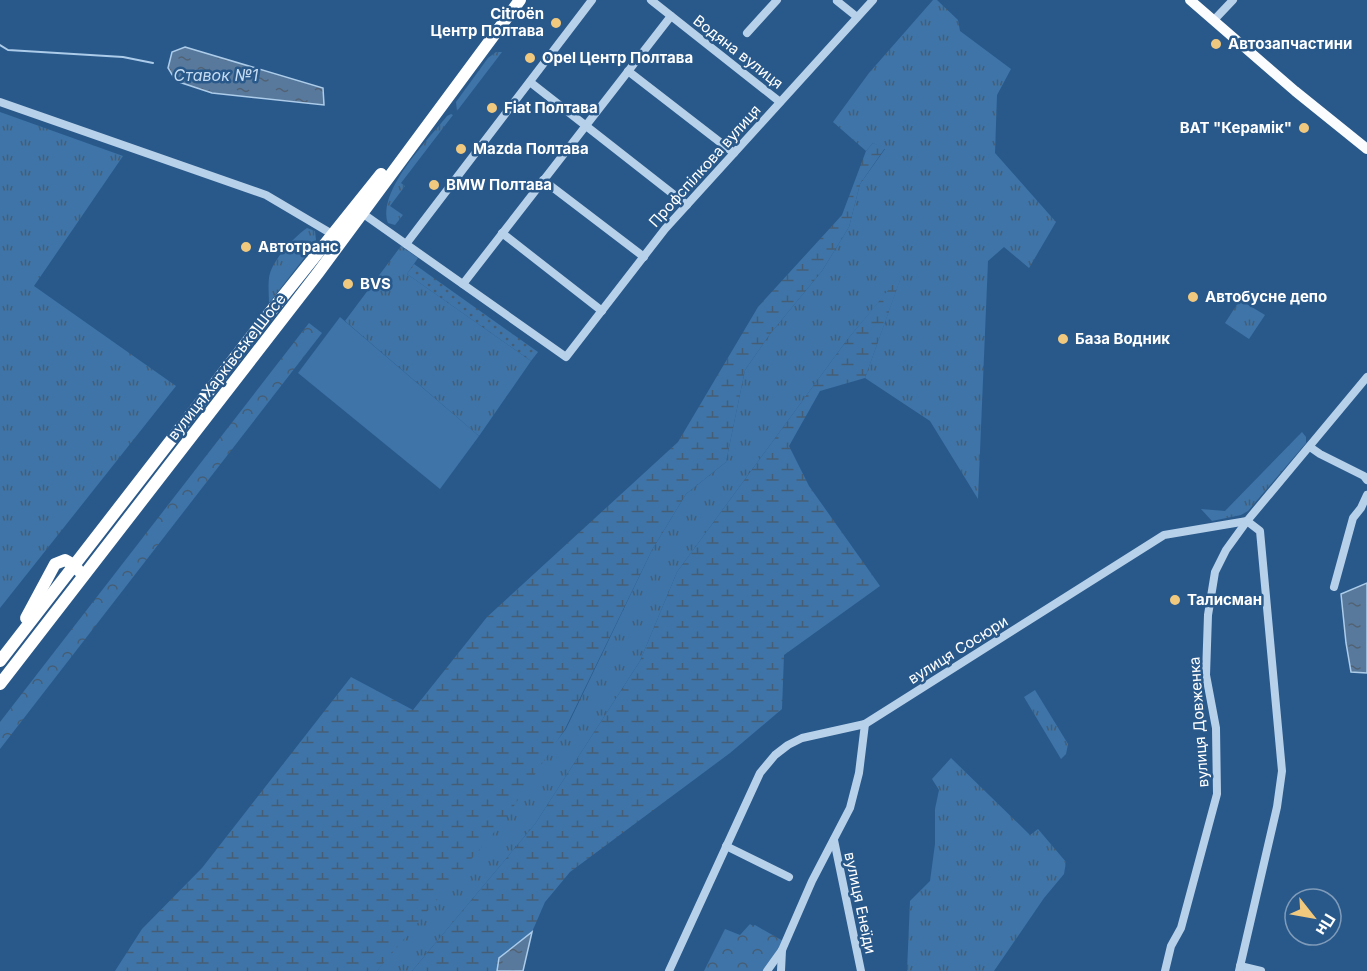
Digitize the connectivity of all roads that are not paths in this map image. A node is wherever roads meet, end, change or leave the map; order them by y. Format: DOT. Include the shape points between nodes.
graph roads {
  1 [pos="520,0"];
  2 [pos="592,0"];
  3 [pos="651,0"];
  4 [pos="777,0"];
  5 [pos="873,0"];
  6 [pos="1190,0"];
  7 [pos="1233,0"];
  8 [pos="837,1"];
  9 [pos="671,16"];
  10 [pos="857,17"];
  11 [pos="1214,20"];
  12 [pos="747,33"];
  13 [pos="628,71"];
  14 [pos="530,82"];
  15 [pos="2,102"];
  16 [pos="780,102"];
  17 [pos="585,126"];
  18 [pos="1367,150"];
  19 [pos="734,153"];
  20 [pos="543,180"];
  21 [pos="687,205"];
  22 [pos="358,210"];
  23 [pos="502,233"];
  24 [pos="332,234"];
  25 [pos="406,244"];
  26 [pos="644,257"];
  27 [pos="463,284"];
  28 [pos="602,311"];
  29 [pos="1367,377"];
  30 [pos="1310,447"];
  31 [pos="1367,480"];
  32 [pos="1367,495"];
  33 [pos="1247,520"];
  34 [pos="74,565"];
  35 [pos="78,584"];
  36 [pos="1334,587"];
  37 [pos="0,661"];
  38 [pos="0,684"];
  39 [pos="865,724"];
  40 [pos="834,840"];
  41 [pos="726,846"];
  42 [pos="789,877"];
  43 [pos="782,950"];
  44 [pos="1239,968"];
  45 [pos="669,971"];
  46 [pos="767,971"];
  47 [pos="781,971"];
  48 [pos="861,971"];
  49 [pos="1165,971"];
  50 [pos="1261,971"];
  1 -- 22 [label="highway, вулиця Харківське Шосе"];
  2 -- 14 [label="street"];
  3 -- 9 [label="street, Водяна вулиця"];
  4 -- 12 [label="street"];
  5 -- 10 [label="street, Профспілкова вулиця"];
  6 -- 11 [label="main road"];
  7 -- 11 [label="street"];
  8 -- 10 [label="street"];
  9 -- 13 [label="street"];
  9 -- 16 [label="street, Водяна вулиця"];
  10 -- 16 [label="street, Профспілкова вулиця"];
  11 -- 18 [label="main road"];
  13 -- 17 [label="street"];
  13 -- 19 [label="street"];
  14 -- 17 [label="street"];
  14 -- 25 [label="street"];
  15 -- 24 [label="street" via="266,195"];
  16 -- 19 [label="street, Профспілкова вулиця"];
  17 -- 20 [label="street"];
  17 -- 21 [label="street"];
  19 -- 21 [label="street, Профспілкова вулиця"];
  20 -- 23 [label="street"];
  20 -- 26 [label="street"];
  21 -- 26 [label="street, Профспілкова вулиця"];
  22 -- 24 [label="highway, вулиця Харківське Шосе"];
  22 -- 25 [label="street"];
  22 -- 35 [label="highway, вулиця Харківське Шосе" via="318,273"];
  23 -- 27 [label="street"];
  23 -- 28 [label="street"];
  24 -- 34 [label="highway, вулиця Харківське Шосе"];
  25 -- 27 [label="street"];
  26 -- 28 [label="street, Профспілкова вулиця"];
  27 -- 28 [label="street, Профспілкова вулиця" via="566,357"];
  29 -- 30 [label="street, вулиця Довженка"];
  30 -- 31 [label="street"];
  30 -- 33 [label="street, вулиця Довженка"];
  32 -- 36 [label="street" via="1353,518"];
  33 -- 39 [label="street, вулиця Сосюри" via="1164,536"];
  33 -- 44 [label="street" via="1260,531 1282,771"];
  33 -- 49 [label="street, вулиця Довженка" via="1215,572 1208,615 1206,675 1216,728 1217,794 1181,928"];
  34 -- 35 [label="highway" via="79,572"];
  34 -- 37 [label="highway" via="65,560 55,564"];
  35 -- 38 [label="highway, вулиця Харківське Шосе"];
  39 -- 40 [label="street" via="850,808"];
  39 -- 41 [label="street, вулиця Сосюри" via="802,738 775,755 760,773"];
  40 -- 43 [label="street"];
  40 -- 48 [label="street, вулиця Енеїди"];
  41 -- 42 [label="street"];
  41 -- 45 [label="street, вулиця Сосюри"];
  43 -- 46 [label="street"];
  43 -- 47 [label="street"];
  44 -- 50 [label="street"];
}
